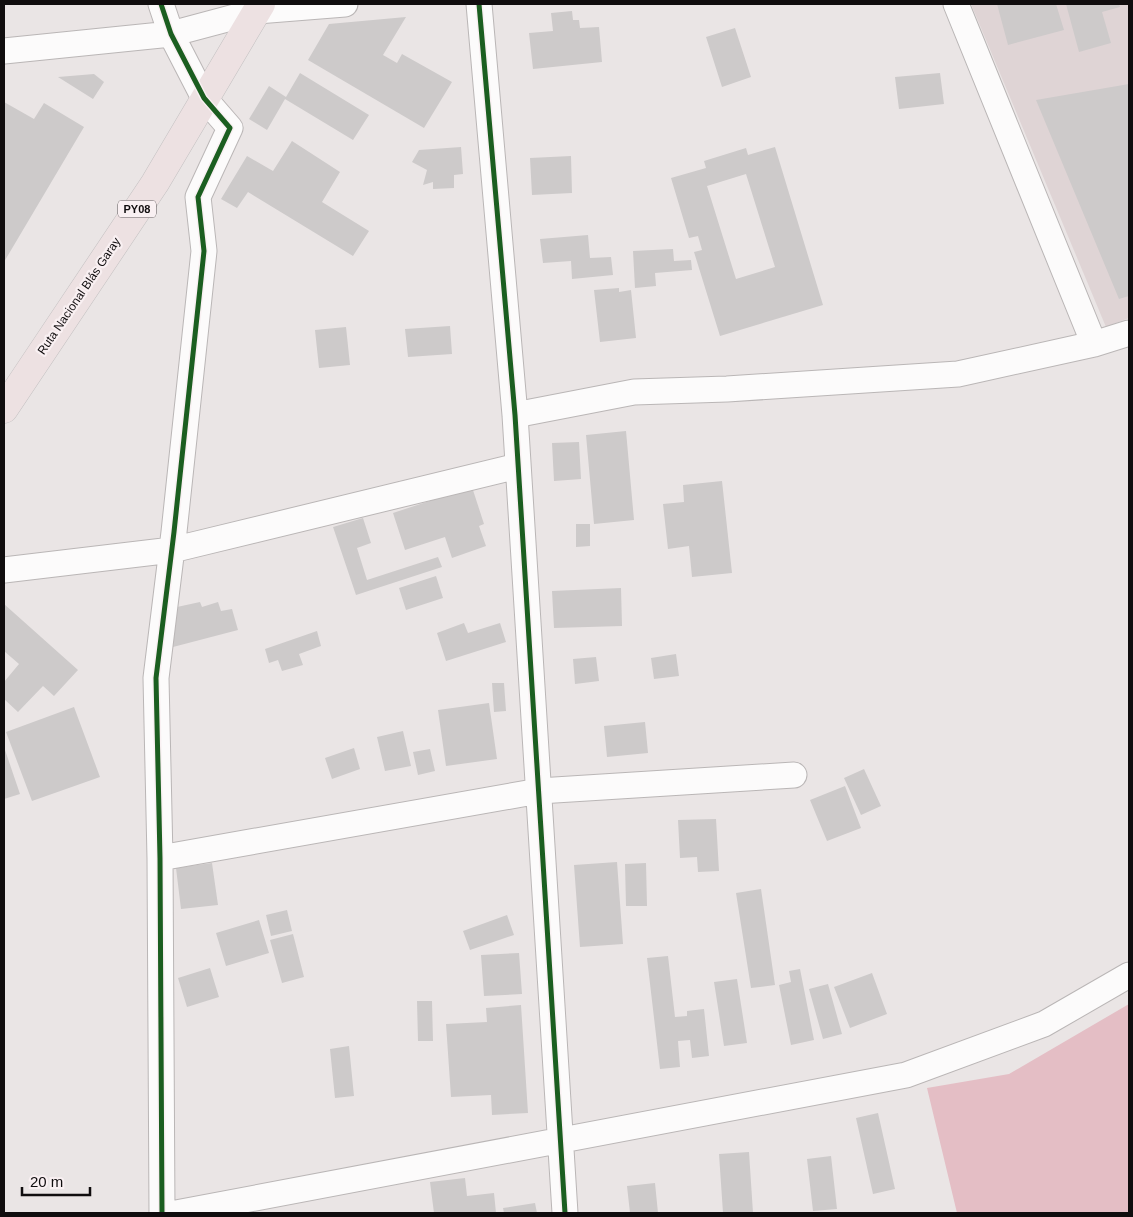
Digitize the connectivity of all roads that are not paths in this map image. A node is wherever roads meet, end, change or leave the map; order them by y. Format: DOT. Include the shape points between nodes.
graph roads {
  1 [pos="161,4"];
  2 [pos="345,4"];
  3 [pos="479,4"];
  4 [pos="956,4"];
  5 [pos="259,8"];
  6 [pos="171,34"];
  7 [pos="4,51"];
  8 [pos="204,98"];
  9 [pos="1129,333"];
  10 [pos="1094,344"];
  11 [pos="4,409"];
  12 [pos="515,416"];
  13 [pos="518,466"];
  14 [pos="172,550"];
  15 [pos="4,570"];
  16 [pos="794,775"];
  17 [pos="538,791"];
  18 [pos="160,858"];
  19 [pos="1129,976"];
  20 [pos="561,1142"];
  21 [pos="162,1213"];
  22 [pos="176,1213"];
  23 [pos="565,1213"];
  1 -- 6 [label="street"];
  2 -- 5 [label="street"];
  3 -- 12 [label="street"];
  4 -- 10 [label="street"];
  5 -- 6 [label="street"];
  5 -- 8 [label="highway, Ruta Nacional Blás Garay / PY08"];
  6 -- 7 [label="street"];
  6 -- 8 [label="street"];
  8 -- 11 [label="highway, Ruta Nacional Blás Garay / PY08" via="155,183"];
  8 -- 14 [label="street" via="230,128 198,197 204,251"];
  9 -- 10 [label="street"];
  10 -- 12 [label="street" via="958,374 634,392"];
  12 -- 13 [label="street"];
  13 -- 14 [label="street"];
  13 -- 17 [label="street"];
  14 -- 15 [label="street"];
  14 -- 18 [label="street" via="156,678"];
  16 -- 17 [label="street"];
  17 -- 18 [label="street"];
  17 -- 20 [label="street"];
  18 -- 21 [label="street"];
  19 -- 20 [label="street" via="1044,1024 906,1075"];
  20 -- 22 [label="street"];
  20 -- 23 [label="street"];
}
